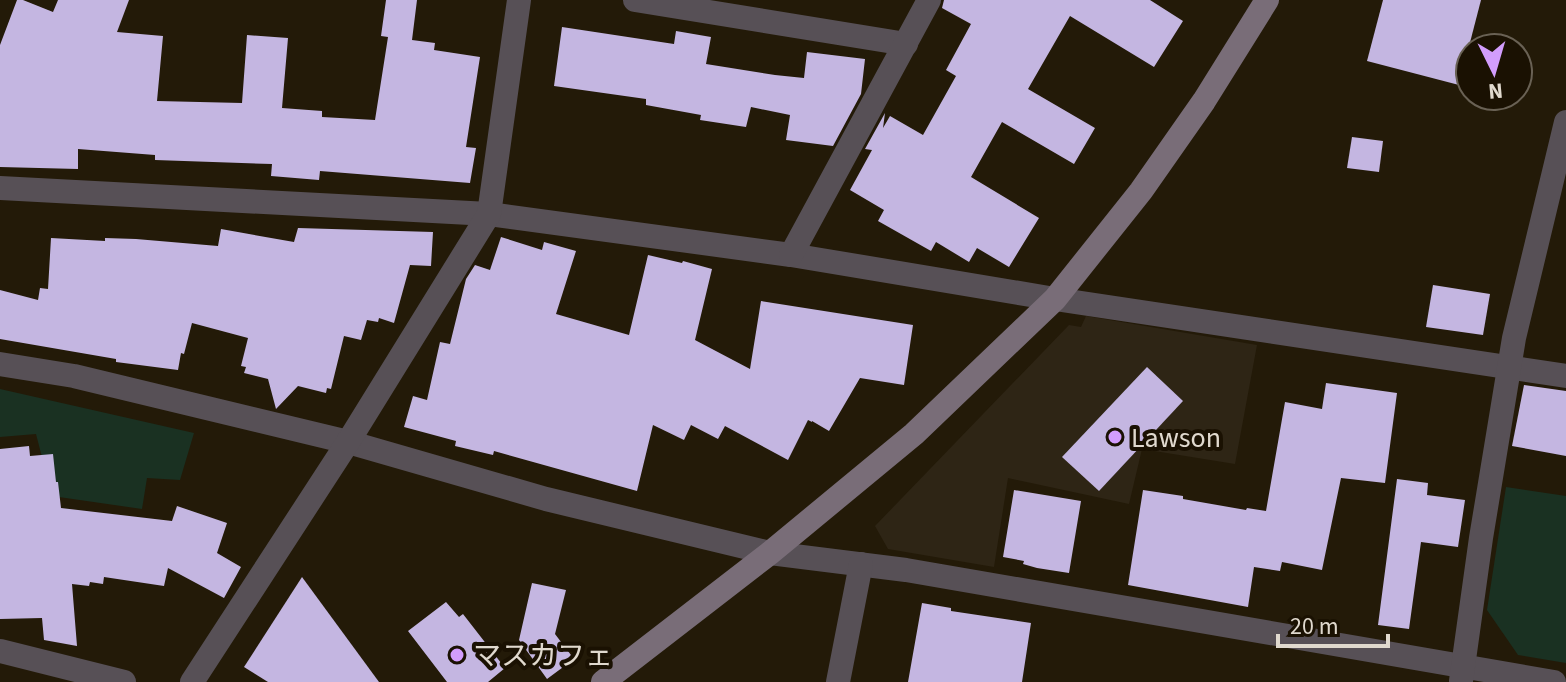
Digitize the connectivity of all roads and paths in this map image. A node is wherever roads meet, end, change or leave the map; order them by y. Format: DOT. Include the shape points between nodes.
graph roads {
  1 [pos="519,0"];
  2 [pos="635,0"];
  3 [pos="929,0"];
  4 [pos="1267,0"];
  5 [pos="906,44"];
  6 [pos="1566,122"];
  7 [pos="1559,176"];
  8 [pos="0,188"];
  9 [pos="489,214"];
  10 [pos="791,255"];
  11 [pos="1055,299"];
  12 [pos="0,364"];
  13 [pos="1510,367"];
  14 [pos="1566,376"];
  15 [pos="348,442"];
  16 [pos="770,553"];
  17 [pos="861,564"];
  18 [pos="0,651"];
  19 [pos="1462,674"];
  20 [pos="124,682"];
  21 [pos="192,682"];
  22 [pos="603,682"];
  23 [pos="838,682"];
  24 [pos="1554,682"];
  1 -- 9 [label="street"];
  2 -- 5 [label="street"];
  3 -- 5 [label="street"];
  4 -- 11 [label="street" via="1141,191"];
  5 -- 10 [label="street"];
  6 -- 7 [label="street"];
  7 -- 13 [label="street"];
  8 -- 9 [label="street"];
  9 -- 10 [label="street"];
  9 -- 15 [label="street"];
  10 -- 11 [label="street"];
  11 -- 13 [label="street"];
  11 -- 16 [label="street" via="914,434"];
  12 -- 15 [label="street" via="74,376"];
  13 -- 14 [label="street"];
  13 -- 19 [label="street"];
  15 -- 16 [label="street" via="546,499"];
  15 -- 21 [label="street"];
  16 -- 17 [label="street"];
  16 -- 22 [label="street"];
  17 -- 19 [label="street"];
  17 -- 23 [label="street"];
  18 -- 20 [label="street"];
  19 -- 24 [label="street"];
}
